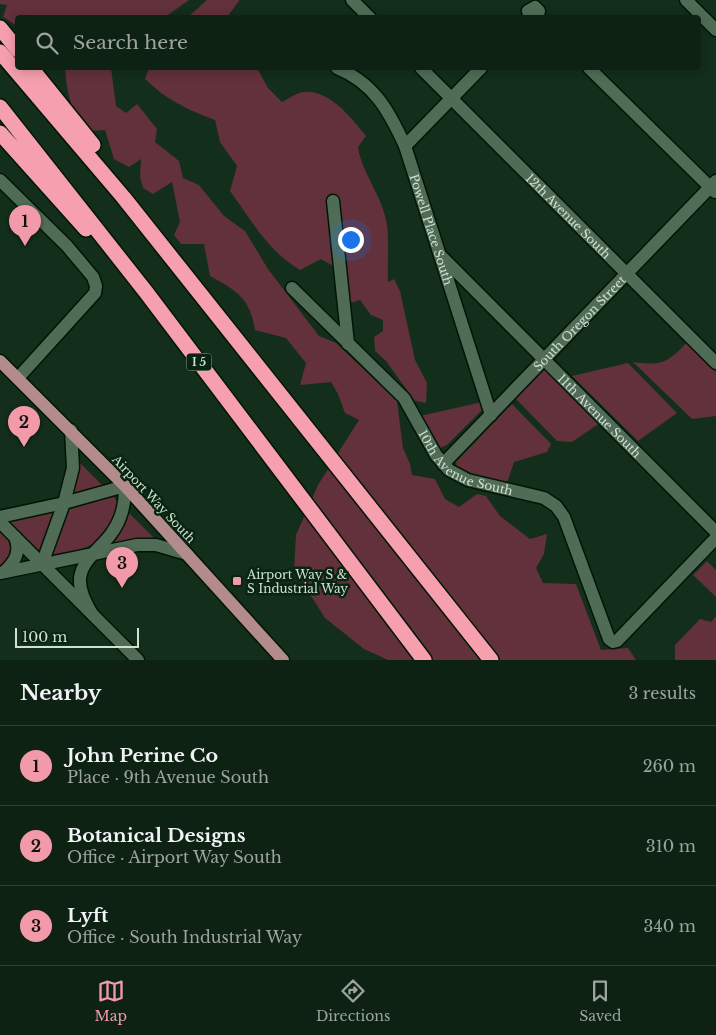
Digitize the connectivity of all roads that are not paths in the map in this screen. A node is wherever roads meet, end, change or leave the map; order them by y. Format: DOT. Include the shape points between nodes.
graph roads {
  1 [pos="352,0"];
  2 [pos="686,0"];
  3 [pos="367,15"];
  4 [pos="0,28"];
  5 [pos="716,30"];
  6 [pos="15,46"];
  7 [pos="0,52"];
  8 [pos="15,70"];
  9 [pos="15,70"];
  10 [pos="33,70"];
  11 [pos="341,70"];
  12 [pos="423,70"];
  13 [pos="479,70"];
  14 [pos="591,70"];
  15 [pos="452,98"];
  16 [pos="0,107"];
  17 [pos="0,133"];
  18 [pos="405,146"];
  19 [pos="714,187"];
  20 [pos="2,188"];
  21 [pos="124,198"];
  22 [pos="333,201"];
  23 [pos="441,256"];
  24 [pos="626,274"];
  25 [pos="292,288"];
  26 [pos="146,292"];
  27 [pos="348,344"];
  28 [pos="544,359"];
  29 [pos="0,361"];
  30 [pos="716,364"];
  31 [pos="18,378"];
  32 [pos="491,414"];
  33 [pos="71,430"];
  34 [pos="443,464"];
  35 [pos="125,486"];
  36 [pos="64,503"];
  37 [pos="0,517"];
  38 [pos="0,522"];
  39 [pos="716,532"];
  40 [pos="14,535"];
  41 [pos="716,538"];
  42 [pos="94,554"];
  43 [pos="187,554"];
  44 [pos="42,564"];
  45 [pos="2,572"];
  46 [pos="92,614"];
  47 [pos="138,660"];
  48 [pos="283,660"];
  49 [pos="424,660"];
  50 [pos="491,660"];
  1 -- 3 [label="street"];
  2 -- 5 [label="street"];
  4 -- 6 [label="highway"];
  7 -- 9 [label="highway"];
  8 -- 21 [label="highway"];
  10 -- 21 [label="highway" via="104,159"];
  11 -- 18 [label="street, Powell Place South" via="374,92 389,112"];
  12 -- 15 [label="street, 12th Avenue South"];
  13 -- 15 [label="street"];
  14 -- 19 [label="street"];
  15 -- 18 [label="street"];
  15 -- 24 [label="street, 12th Avenue South"];
  16 -- 26 [label="highway, I 5"];
  17 -- 26 [label="highway"];
  18 -- 23 [label="street, Powell Place South"];
  19 -- 24 [label="street, South Oregon Street"];
  20 -- 31 [label="street" via="67,246 94,277 96,286 95,293"];
  21 -- 50 [label="highway"];
  22 -- 27 [label="street"];
  23 -- 28 [label="street, 11th Avenue South"];
  23 -- 32 [label="street, Powell Place South"];
  24 -- 28 [label="street, South Oregon Street"];
  24 -- 30 [label="street, 12th Avenue South"];
  25 -- 27 [label="street, 10th Avenue South"];
  26 -- 49 [label="highway, I 5"];
  27 -- 34 [label="street, 10th Avenue South" via="404,398"];
  28 -- 32 [label="street, South Oregon Street"];
  28 -- 39 [label="street, 11th Avenue South"];
  29 -- 31 [label="main road, Airport Way South"];
  31 -- 33 [label="main road, Airport Way South"];
  32 -- 34 [label="street, South Oregon Street"];
  33 -- 35 [label="main road, Airport Way South"];
  33 -- 36 [label="street" via="73,468"];
  34 -- 41 [label="street, 10th Avenue South" via="468,480 536,495 556,506 564,517 608,639 613,642 618,641"];
  35 -- 36 [label="street"];
  35 -- 42 [label="street" via="125,502 119,520"];
  35 -- 43 [label="main road, Airport Way South"];
  36 -- 37 [label="street"];
  36 -- 44 [label="street"];
  38 -- 40 [label="street"];
  40 -- 44 [label="street"];
  40 -- 45 [label="street" via="18,552 12,565"];
  42 -- 43 [label="street" via="137,545 156,545"];
  42 -- 44 [label="street"];
  42 -- 46 [label="street" via="80,577 80,588"];
  43 -- 48 [label="main road, Airport Way South"];
  44 -- 45 [label="street"];
  44 -- 46 [label="street"];
  46 -- 47 [label="street"];
}
